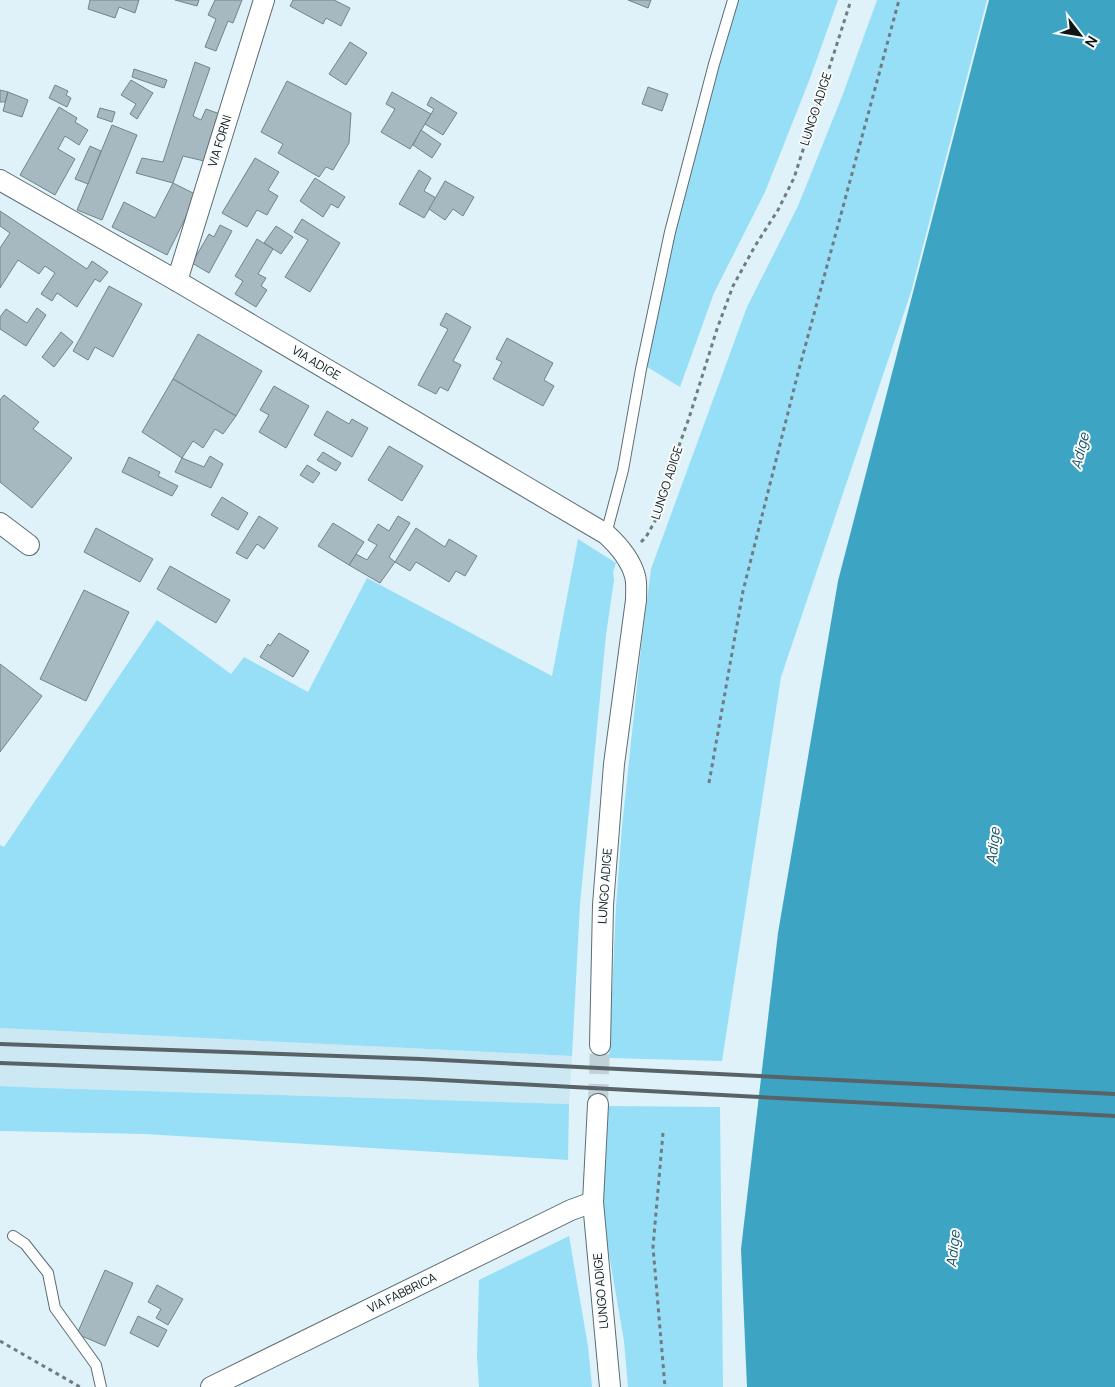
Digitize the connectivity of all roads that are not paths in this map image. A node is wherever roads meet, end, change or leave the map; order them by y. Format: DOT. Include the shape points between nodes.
graph roads {
  1 [pos="264,0"];
  2 [pos="733,0"];
  3 [pos="0,180"];
  4 [pos="177,281"];
  5 [pos="0,523"];
  6 [pos="606,534"];
  7 [pos="29,545"];
  8 [pos="625,556"];
  9 [pos="600,1045"];
  10 [pos="598,1104"];
  11 [pos="593,1202"];
  12 [pos="13,1236"];
  13 [pos="102,1387"];
  14 [pos="211,1387"];
  15 [pos="610,1387"];
  1 -- 4 [label="street, VIA FORNI"];
  2 -- 6 [label="lane" via="670,232 623,470"];
  3 -- 4 [label="street, VIA ADIGE"];
  4 -- 6 [label="street, VIA ADIGE"];
  5 -- 7 [label="street"];
  6 -- 8 [label="street, VIA ADIGE"];
  8 -- 9 [label="street, LUNGO ADIGE" via="635,576 636,600 614,764 603,905"];
  10 -- 11 [label="street, LUNGO ADIGE"];
  11 -- 14 [label="street, VIA FABBRICA"];
  11 -- 15 [label="street, LUNGO ADIGE"];
  12 -- 13 [label="lane" via="25,1244 48,1273 55,1308 96,1365"];
}
